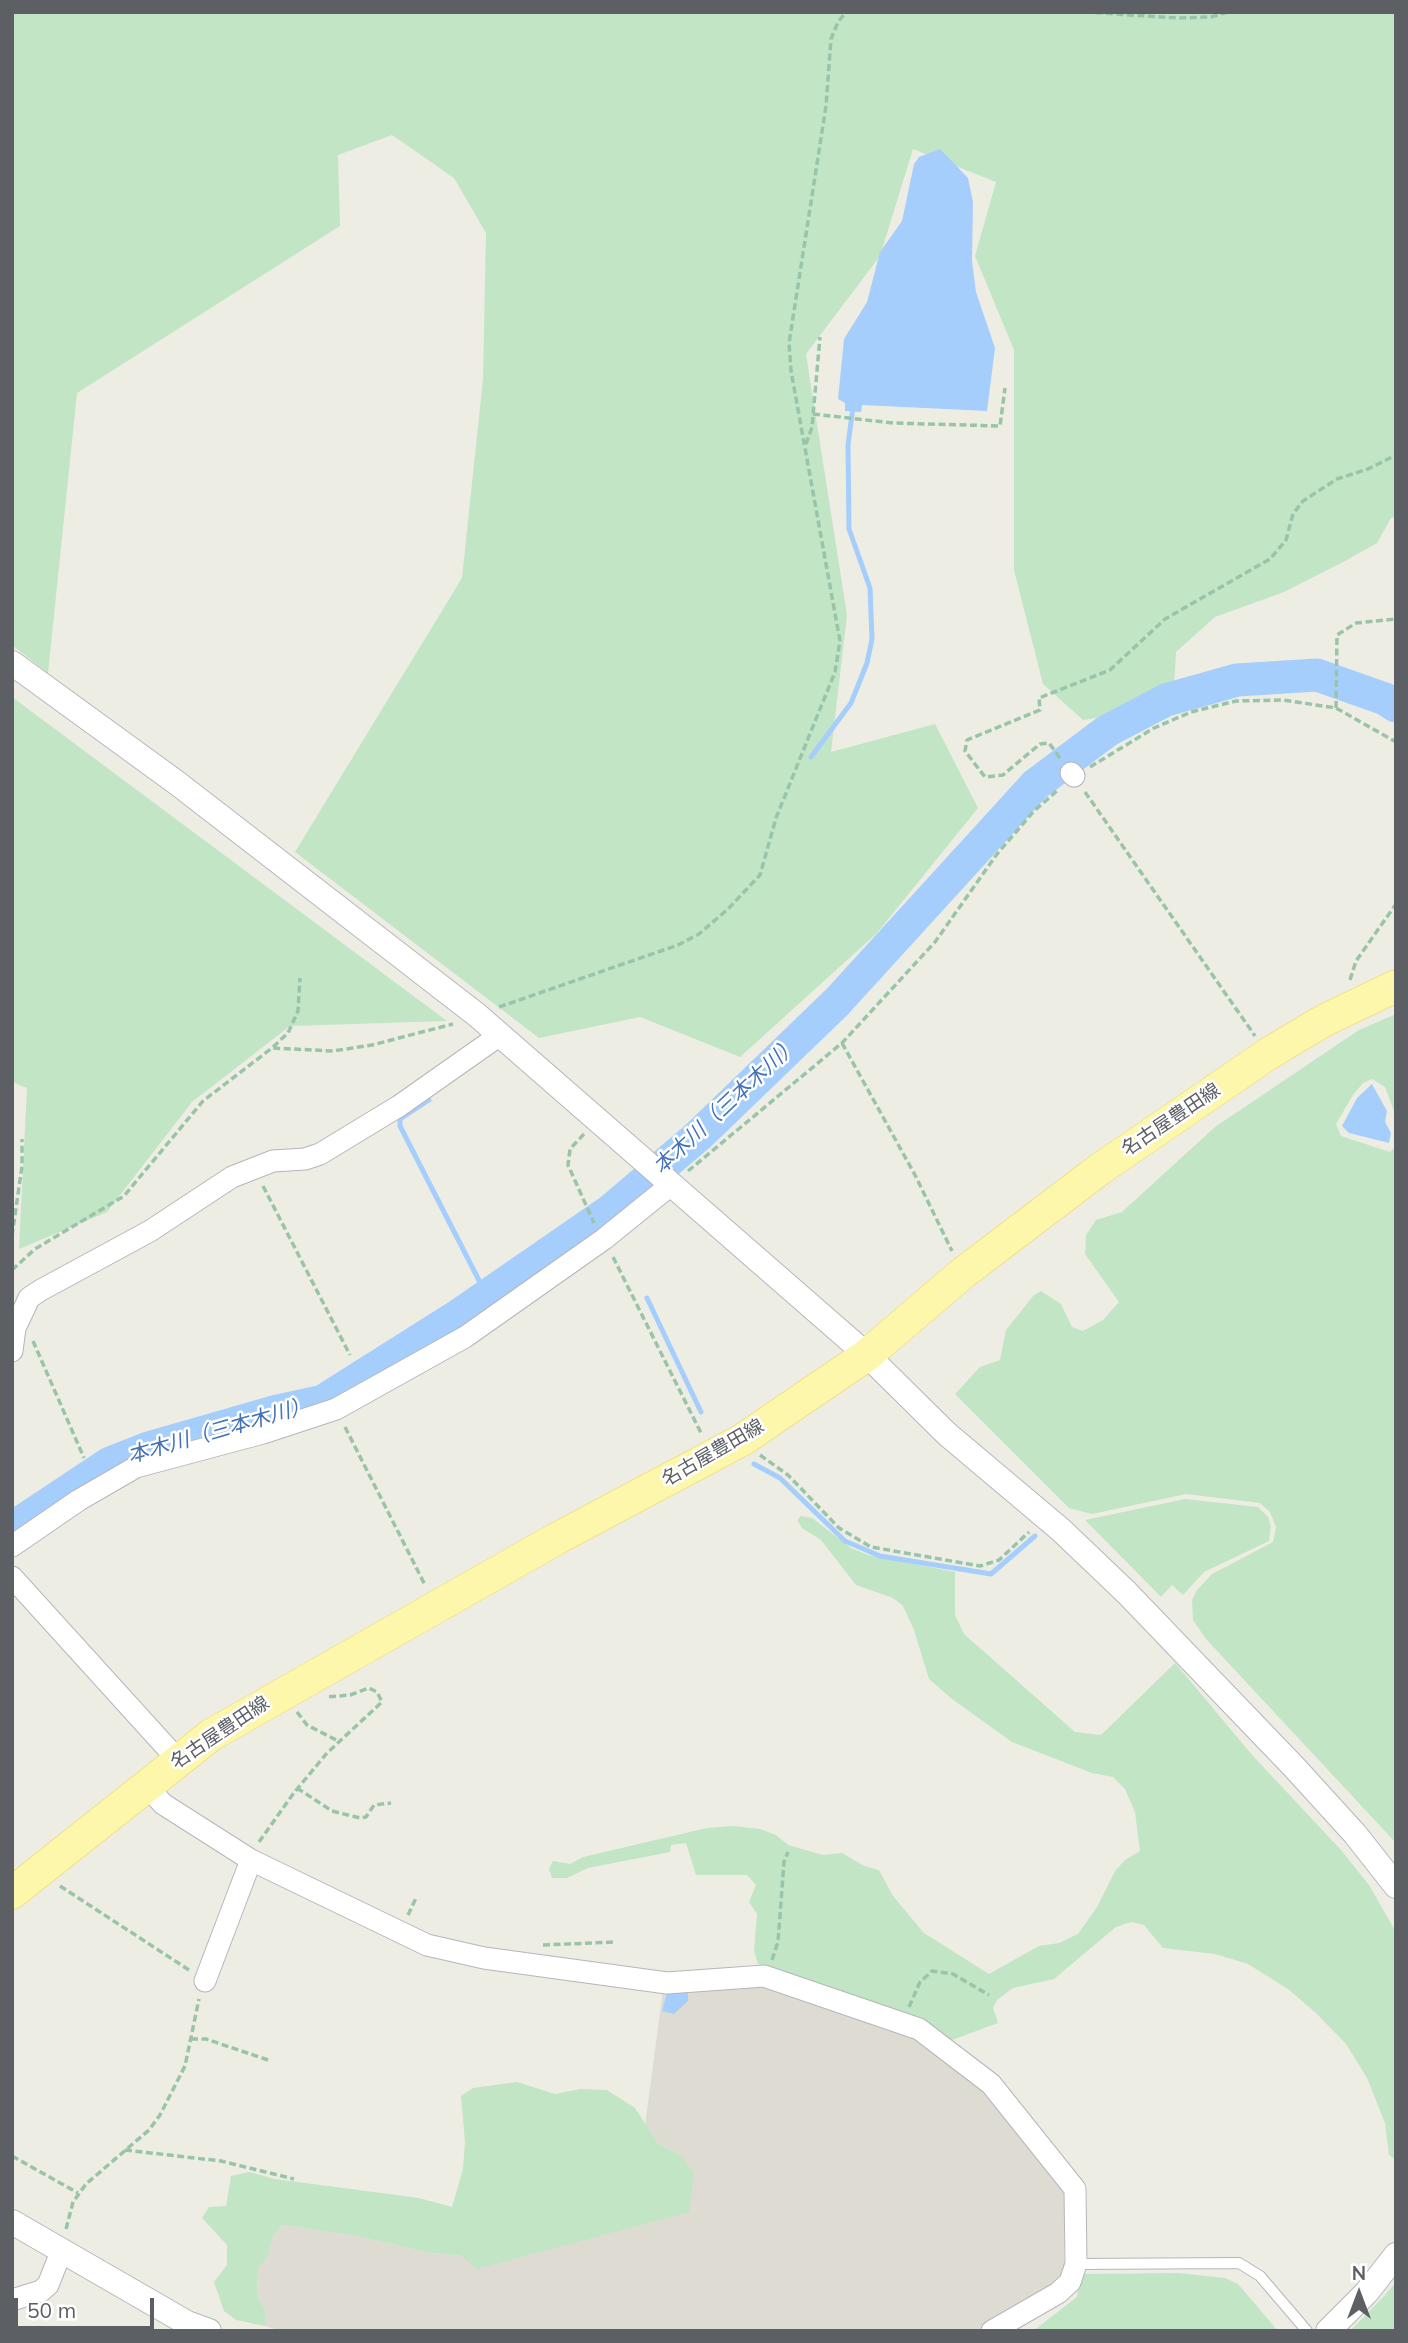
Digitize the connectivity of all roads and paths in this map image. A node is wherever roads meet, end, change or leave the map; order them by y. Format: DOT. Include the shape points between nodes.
graph roads {
  1 [pos="846,12"];
  2 [pos="1085,12"];
  3 [pos="1228,12"];
  4 [pos="820,337"];
  5 [pos="1005,388"];
  6 [pos="813,415"];
  7 [pos="806,446"];
  8 [pos="1396,455"];
  9 [pos="1396,619"];
  10 [pos="12,663"];
  11 [pos="1336,708"];
  12 [pos="1396,742"];
  13 [pos="1053,748"];
  14 [pos="1072,775"];
  15 [pos="1396,904"];
  16 [pos="300,978"];
  17 [pos="1396,986"];
  18 [pos="1353,1006"];
  19 [pos="477,1015"];
  20 [pos="500,1035"];
  21 [pos="842,1043"];
  22 [pos="272,1048"];
  23 [pos="1268,1054"];
  24 [pos="598,1120"];
  25 [pos="22,1139"];
  26 [pos="254,1168"];
  27 [pos="671,1183"];
  28 [pos="586,1208"];
  29 [pos="12,1236"];
  30 [pos="604,1239"];
  31 [pos="12,1270"];
  32 [pos="963,1273"];
  33 [pos="14,1328"];
  34 [pos="12,1351"];
  35 [pos="350,1355"];
  36 [pos="867,1355"];
  37 [pos="336,1409"];
  38 [pos="747,1437"];
  39 [pos="712,1456"];
  40 [pos="84,1458"];
  41 [pos="1044,1516"];
  42 [pos="12,1546"];
  43 [pos="12,1577"];
  44 [pos="436,1607"];
  45 [pos="293,1687"];
  46 [pos="340,1742"];
  47 [pos="178,1760"];
  48 [pos="146,1785"];
  49 [pos="297,1788"];
  50 [pos="391,1803"];
  51 [pos="788,1852"];
  52 [pos="250,1859"];
  53 [pos="38,1871"];
  54 [pos="1396,1886"];
  55 [pos="12,1893"];
  56 [pos="767,1977"];
  57 [pos="205,1981"];
  58 [pos="989,1994"];
  59 [pos="902,2023"];
  60 [pos="191,2039"];
  61 [pos="268,2060"];
  62 [pos="125,2150"];
  63 [pos="12,2156"];
  64 [pos="294,2179"];
  65 [pos="78,2193"];
  66 [pos="12,2222"];
  67 [pos="61,2252"];
  68 [pos="1396,2255"];
  69 [pos="1076,2264"];
  70 [pos="12,2300"];
  71 [pos="209,2331"];
  72 [pos="992,2331"];
  73 [pos="1307,2331"];
  74 [pos="1328,2331"];
  1 -- 7 [label="path" via="831,39 826,106 789,343"];
  2 -- 3 [label="path" via="1211,18"];
  4 -- 6 [label="path"];
  5 -- 6 [label="path" via="1000,426"];
  6 -- 7 [label="path"];
  7 -- 19 [label="path" via="837,622 839,658 776,818 760,875 708,926 678,945"];
  8 -- 13 [label="path" via="1337,479 1303,501 1293,514 1286,540 1270,559 1165,619 1110,670 1039,698 1040,710 967,740 965,751 985,777 1003,775 1041,744"];
  9 -- 11 [label="path" via="1356,623 1337,635"];
  10 -- 19 [label="street" via="177,783"];
  11 -- 12 [label="path"];
  11 -- 14 [label="path" via="1283,700 1248,701 1191,712"];
  14 -- 21 [label="path" via="997,854 936,942"];
  14 -- 23 [label="path"];
  15 -- 18 [label="path" via="1349,974"];
  16 -- 22 [label="path" via="298,1012 288,1033"];
  17 -- 18 [label="main road, 名古屋豊田線"];
  18 -- 23 [label="main road, 名古屋豊田線"];
  19 -- 20 [label="street"];
  19 -- 22 [label="path" via="410,1036 333,1051"];
  20 -- 24 [label="street"];
  20 -- 26 [label="street" via="399,1106 320,1154"];
  21 -- 27 [label="path"];
  21 -- 32 [label="path"];
  22 -- 31 [label="path" via="204,1101 124,1196 43,1244"];
  23 -- 32 [label="main road, 名古屋豊田線" via="1100,1169"];
  24 -- 27 [label="street"];
  24 -- 28 [label="path" via="567,1157"];
  25 -- 29 [label="path" via="23,1167"];
  26 -- 33 [label="street" via="41,1290 29,1298"];
  26 -- 35 [label="path"];
  27 -- 30 [label="street"];
  27 -- 36 [label="street"];
  30 -- 37 [label="street" via="465,1337"];
  30 -- 39 [label="path"];
  32 -- 36 [label="main road, 名古屋豊田線"];
  33 -- 34 [label="street"];
  33 -- 40 [label="path" via="28,1331"];
  36 -- 38 [label="main road, 名古屋豊田線"];
  36 -- 41 [label="street" via="947,1434"];
  37 -- 42 [label="street" via="136,1467"];
  37 -- 44 [label="path"];
  38 -- 39 [label="main road, 名古屋豊田線"];
  38 -- 41 [label="path" via="757,1452 788,1475 839,1528 856,1541 893,1554 989,1565 1008,1554"];
  39 -- 44 [label="main road, 名古屋豊田線"];
  41 -- 54 [label="street" via="1127,1593 1246,1717 1355,1834"];
  43 -- 47 [label="street"];
  44 -- 45 [label="main road, 名古屋豊田線"];
  45 -- 46 [label="path" via="307,1725"];
  45 -- 46 [label="path" via="329,1698 369,1688 377,1692 382,1702"];
  45 -- 47 [label="main road, 名古屋豊田線" via="239,1717"];
  46 -- 49 [label="path"];
  47 -- 48 [label="main road, 名古屋豊田線"];
  48 -- 52 [label="street" via="163,1804"];
  48 -- 53 [label="main road, 名古屋豊田線"];
  49 -- 50 [label="path" via="332,1811 360,1818 374,1805"];
  49 -- 52 [label="path"];
  51 -- 56 [label="path" via="778,1942"];
  52 -- 56 [label="street" via="427,1945 455,1954 667,1983"];
  52 -- 57 [label="street"];
  53 -- 55 [label="main road, 名古屋豊田線"];
  53 -- 57 [label="path"];
  56 -- 59 [label="street"];
  57 -- 60 [label="path"];
  58 -- 59 [label="path" via="953,1974 932,1971 920,1983"];
  59 -- 69 [label="street" via="919,2029 991,2084 1074,2189"];
  60 -- 61 [label="path" via="206,2039"];
  60 -- 62 [label="path" via="185,2066 160,2115"];
  62 -- 64 [label="path" via="221,2161"];
  62 -- 65 [label="path"];
  63 -- 65 [label="path"];
  65 -- 67 [label="path"];
  66 -- 67 [label="street"];
  67 -- 70 [label="street" via="41,2291"];
  67 -- 71 [label="street"];
  68 -- 74 [label="street"];
  69 -- 72 [label="street" via="1070,2282 1058,2292"];
  69 -- 73 [label="lane" via="1239,2263 1260,2276"];
}
